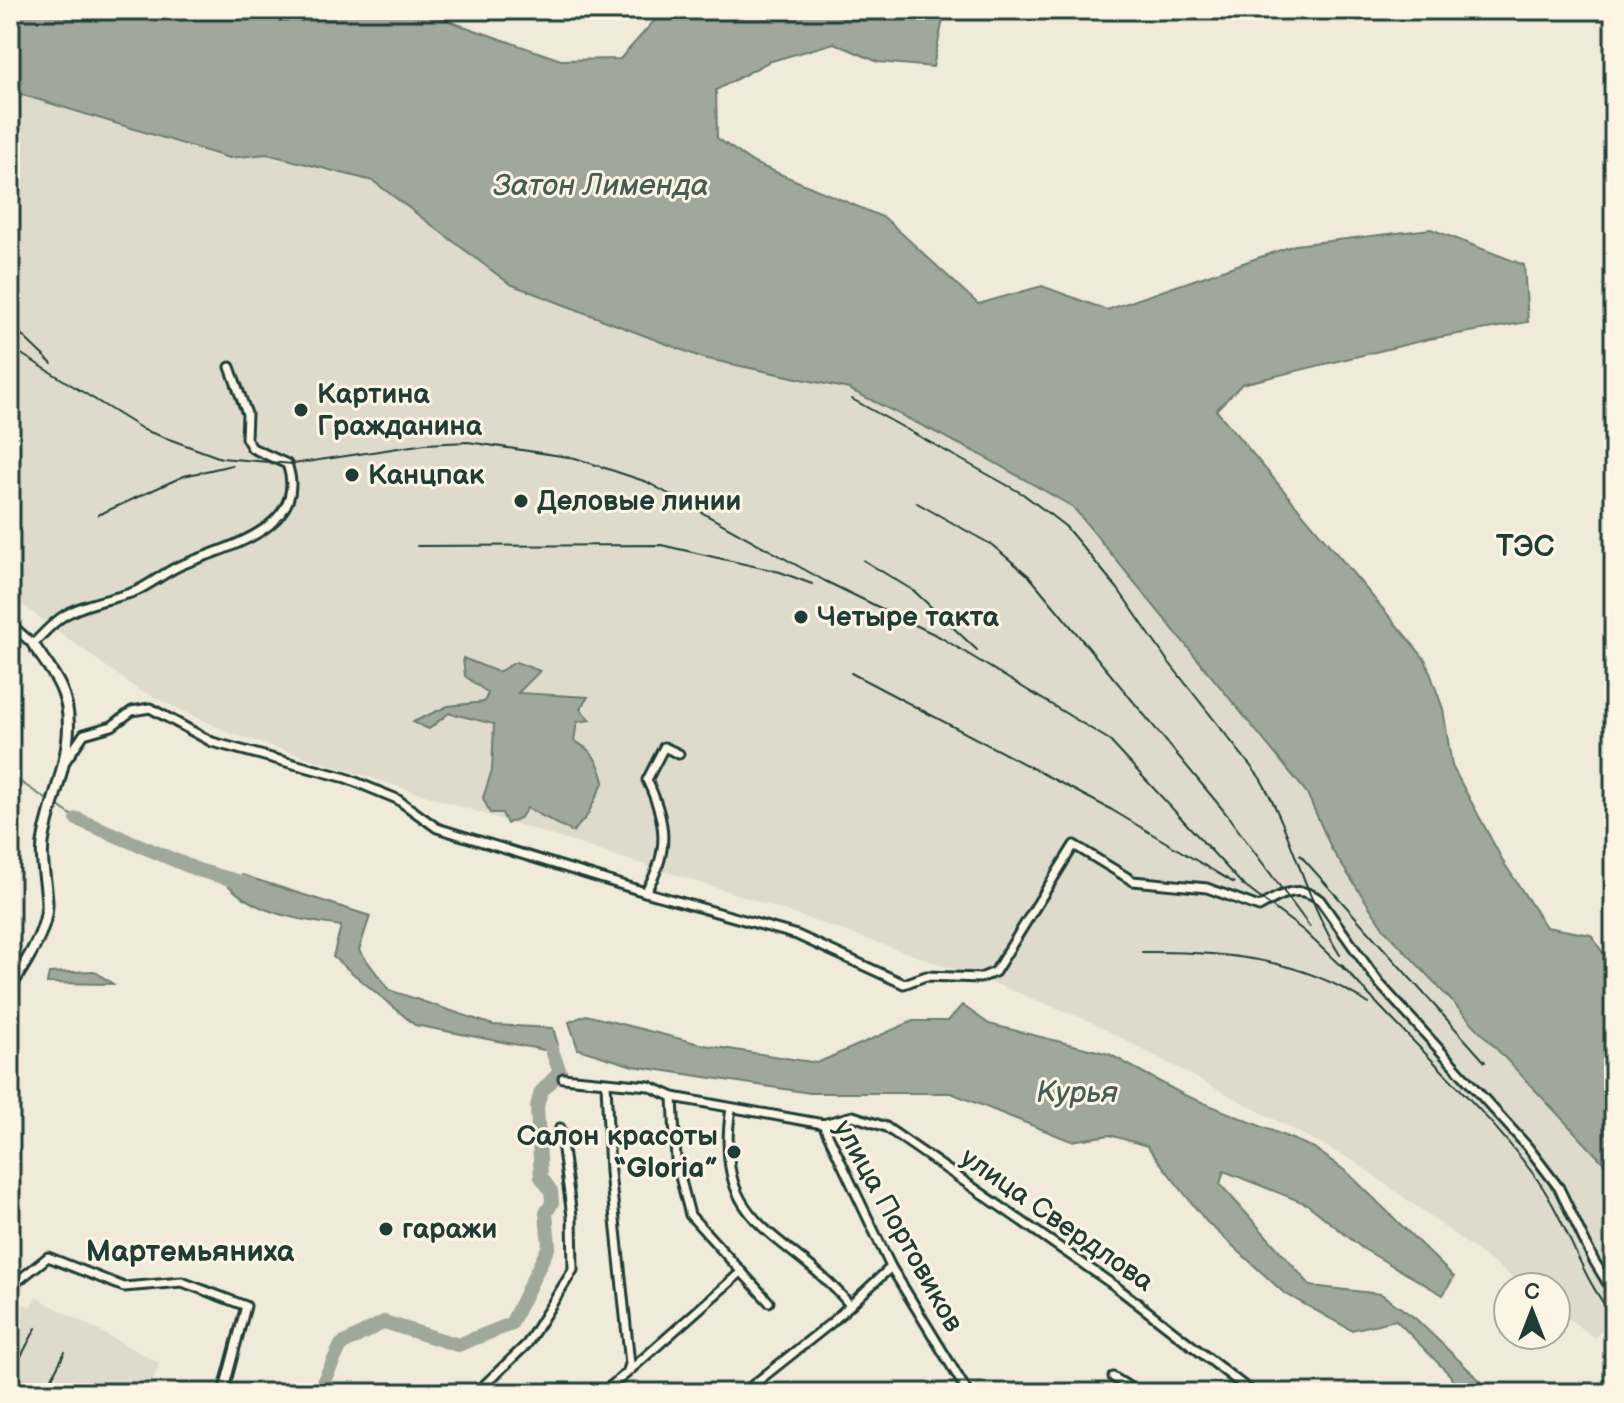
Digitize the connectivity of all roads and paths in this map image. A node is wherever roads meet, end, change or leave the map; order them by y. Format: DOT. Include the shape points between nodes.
graph roads {
  1 [pos="230,367"];
  2 [pos="10,624"];
  3 [pos="33,644"];
  4 [pos="679,754"];
  5 [pos="63,764"];
  6 [pos="645,892"];
  7 [pos="10,989"];
  8 [pos="563,1078"];
  9 [pos="606,1083"];
  10 [pos="673,1097"];
  11 [pos="731,1108"];
  12 [pos="823,1124"];
  13 [pos="560,1128"];
  14 [pos="891,1267"];
  15 [pos="741,1272"];
  16 [pos="10,1283"];
  17 [pos="1614,1294"];
  18 [pos="769,1302"];
  19 [pos="850,1305"];
  20 [pos="627,1373"];
  21 [pos="1113,1377"];
  22 [pos="223,1393"];
  23 [pos="476,1393"];
  24 [pos="602,1393"];
  25 [pos="743,1393"];
  26 [pos="968,1393"];
  27 [pos="1139,1393"];
  28 [pos="1253,1393"];
  1 -- 3 [label="street" via="247,414 246,438 252,448 287,464 289,470 290,492 272,525 136,591 65,615"];
  2 -- 3 [label="street"];
  3 -- 5 [label="street" via="61,687 67,707"];
  4 -- 6 [label="street" via="664,747 647,780 663,813 664,840"];
  5 -- 6 [label="street" via="84,734 150,708 212,742 346,778 397,799 437,828"];
  5 -- 7 [label="street" via="41,859 47,905 43,926"];
  6 -- 17 [label="street" via="797,935 904,984 926,976 980,978 995,972 1074,845 1133,881 1207,888 1259,907 1298,890 1315,896 1379,983 1551,1178"];
  8 -- 9 [label="street, улица Портовиков"];
  9 -- 10 [label="street, улица Портовиков" via="649,1086"];
  9 -- 20 [label="street" via="629,1342"];
  10 -- 11 [label="street, улица Портовиков"];
  10 -- 15 [label="street" via="676,1161 690,1215"];
  11 -- 12 [label="street, улица Портовиков"];
  11 -- 19 [label="street" via="727,1133 736,1193 753,1220 814,1266"];
  12 -- 14 [label="street, улица Портовиков"];
  12 -- 28 [label="street, улица Свердлова" via="853,1116 886,1127 1115,1286"];
  13 -- 23 [label="street" via="573,1270 527,1344"];
  14 -- 19 [label="street"];
  14 -- 26 [label="street, улица Портовиков"];
  15 -- 18 [label="street"];
  15 -- 20 [label="street"];
  16 -- 22 [label="street" via="48,1257 124,1287 182,1282 246,1306"];
  19 -- 25 [label="street"];
  20 -- 24 [label="street"];
  21 -- 27 [label="street"];
}
